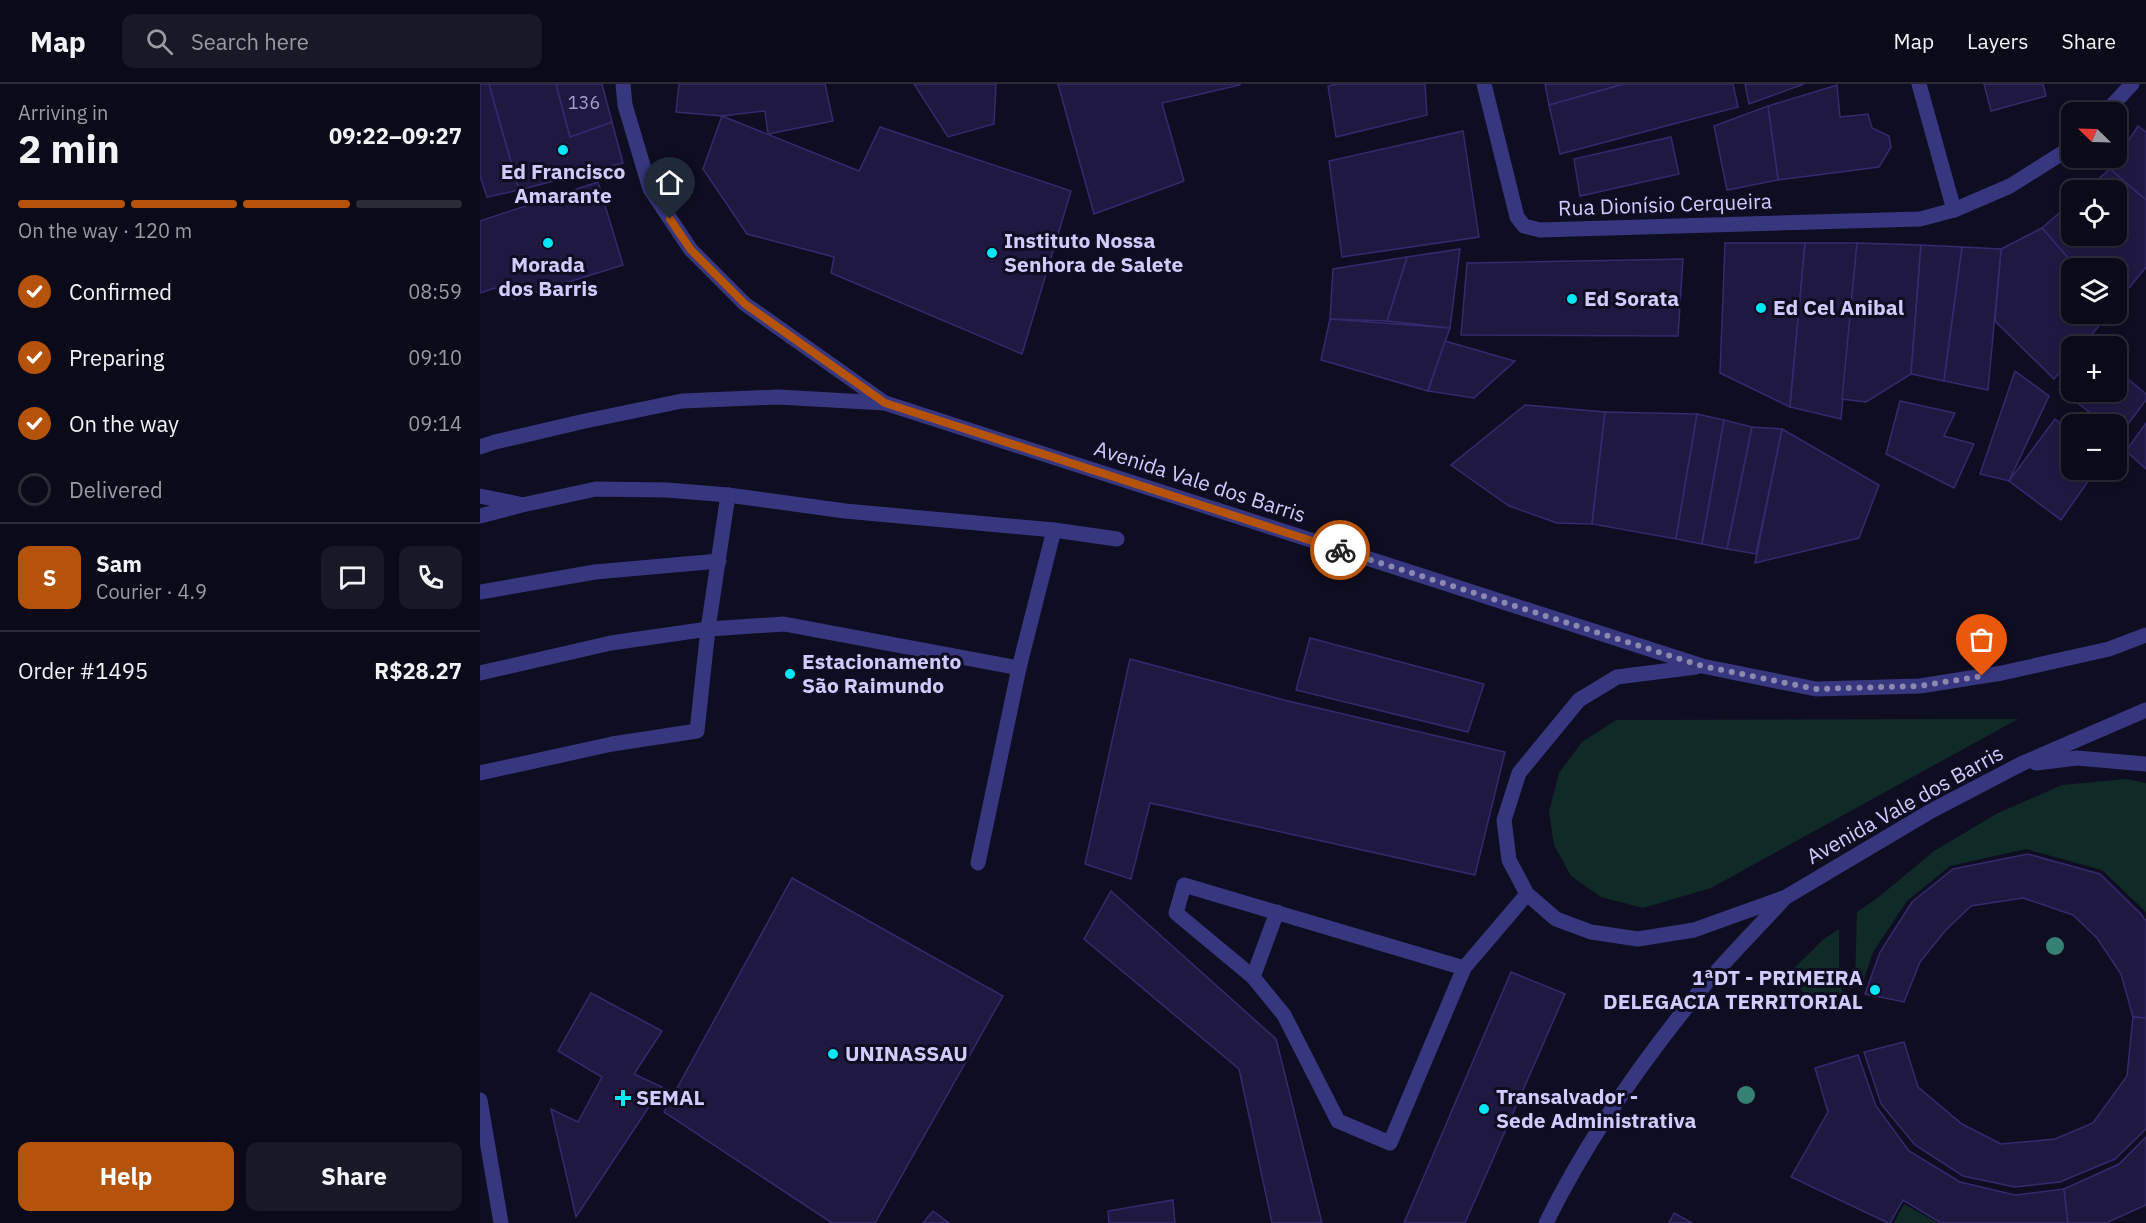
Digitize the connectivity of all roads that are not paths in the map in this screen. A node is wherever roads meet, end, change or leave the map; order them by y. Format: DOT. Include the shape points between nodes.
graph roads {
  1 [pos="623,84"];
  2 [pos="1484,84"];
  3 [pos="1919,84"];
  4 [pos="2132,84"];
  5 [pos="2115,102"];
  6 [pos="2061,154"];
  7 [pos="1954,210"];
  8 [pos="885,403"];
  9 [pos="480,447"];
  10 [pos="728,495"];
  11 [pos="480,496"];
  12 [pos="522,505"];
  13 [pos="480,516"];
  14 [pos="1054,530"];
  15 [pos="1117,539"];
  16 [pos="719,561"];
  17 [pos="480,592"];
  18 [pos="708,629"];
  19 [pos="2146,635"];
  20 [pos="1702,666"];
  21 [pos="1019,668"];
  22 [pos="480,673"];
  23 [pos="2146,710"];
  24 [pos="2021,764"];
  25 [pos="2146,764"];
  26 [pos="480,773"];
  27 [pos="978,863"];
  28 [pos="1527,894"];
  29 [pos="1786,897"];
  30 [pos="1277,912"];
  31 [pos="1464,969"];
  32 [pos="1253,977"];
  33 [pos="480,1100"];
  34 [pos="501,1223"];
  35 [pos="1546,1223"];
  1 -- 8 [label="street" via="625,105 650,189 691,250 745,304"];
  2 -- 7 [label="street, Rua Dionísio Cerqueira" via="1517,217 1524,226 1540,230 1920,219"];
  3 -- 7 [label="street"];
  4 -- 5 [label="street"];
  6 -- 7 [label="street" via="2010,186"];
  8 -- 9 [label="street, Avenida Vale dos Barris" via="778,396 682,401"];
  8 -- 20 [label="street, Avenida Vale dos Barris"];
  10 -- 12 [label="street" via="596,489"];
  10 -- 14 [label="street" via="845,511"];
  10 -- 16 [label="street"];
  11 -- 12 [label="street"];
  12 -- 13 [label="street"];
  14 -- 15 [label="street"];
  14 -- 21 [label="street"];
  16 -- 17 [label="street" via="595,572"];
  16 -- 18 [label="street"];
  18 -- 21 [label="street" via="784,624"];
  18 -- 22 [label="street" via="611,643"];
  18 -- 26 [label="street" via="697,731 612,744"];
  19 -- 20 [label="street, Avenida Vale dos Barris" via="2109,649 1920,686 1816,689"];
  20 -- 28 [label="street" via="1617,677 1579,700 1519,773 1504,819 1509,860"];
  21 -- 27 [label="street"];
  23 -- 24 [label="street, Avenida Vale dos Barris"];
  24 -- 25 [label="street" via="2077,758"];
  24 -- 29 [label="street, Avenida Vale dos Barris" via="1931,811"];
  28 -- 29 [label="street" via="1556,919 1591,932 1638,939 1694,930"];
  28 -- 31 [label="street"];
  29 -- 35 [label="street" via="1695,997 1632,1078 1583,1152"];
  30 -- 31 [label="street"];
  30 -- 32 [label="street"];
  30 -- 32 [label="street" via="1184,885 1176,913"];
  31 -- 32 [label="street" via="1390,1143 1338,1121 1284,1015"];
  33 -- 34 [label="street"];
}
